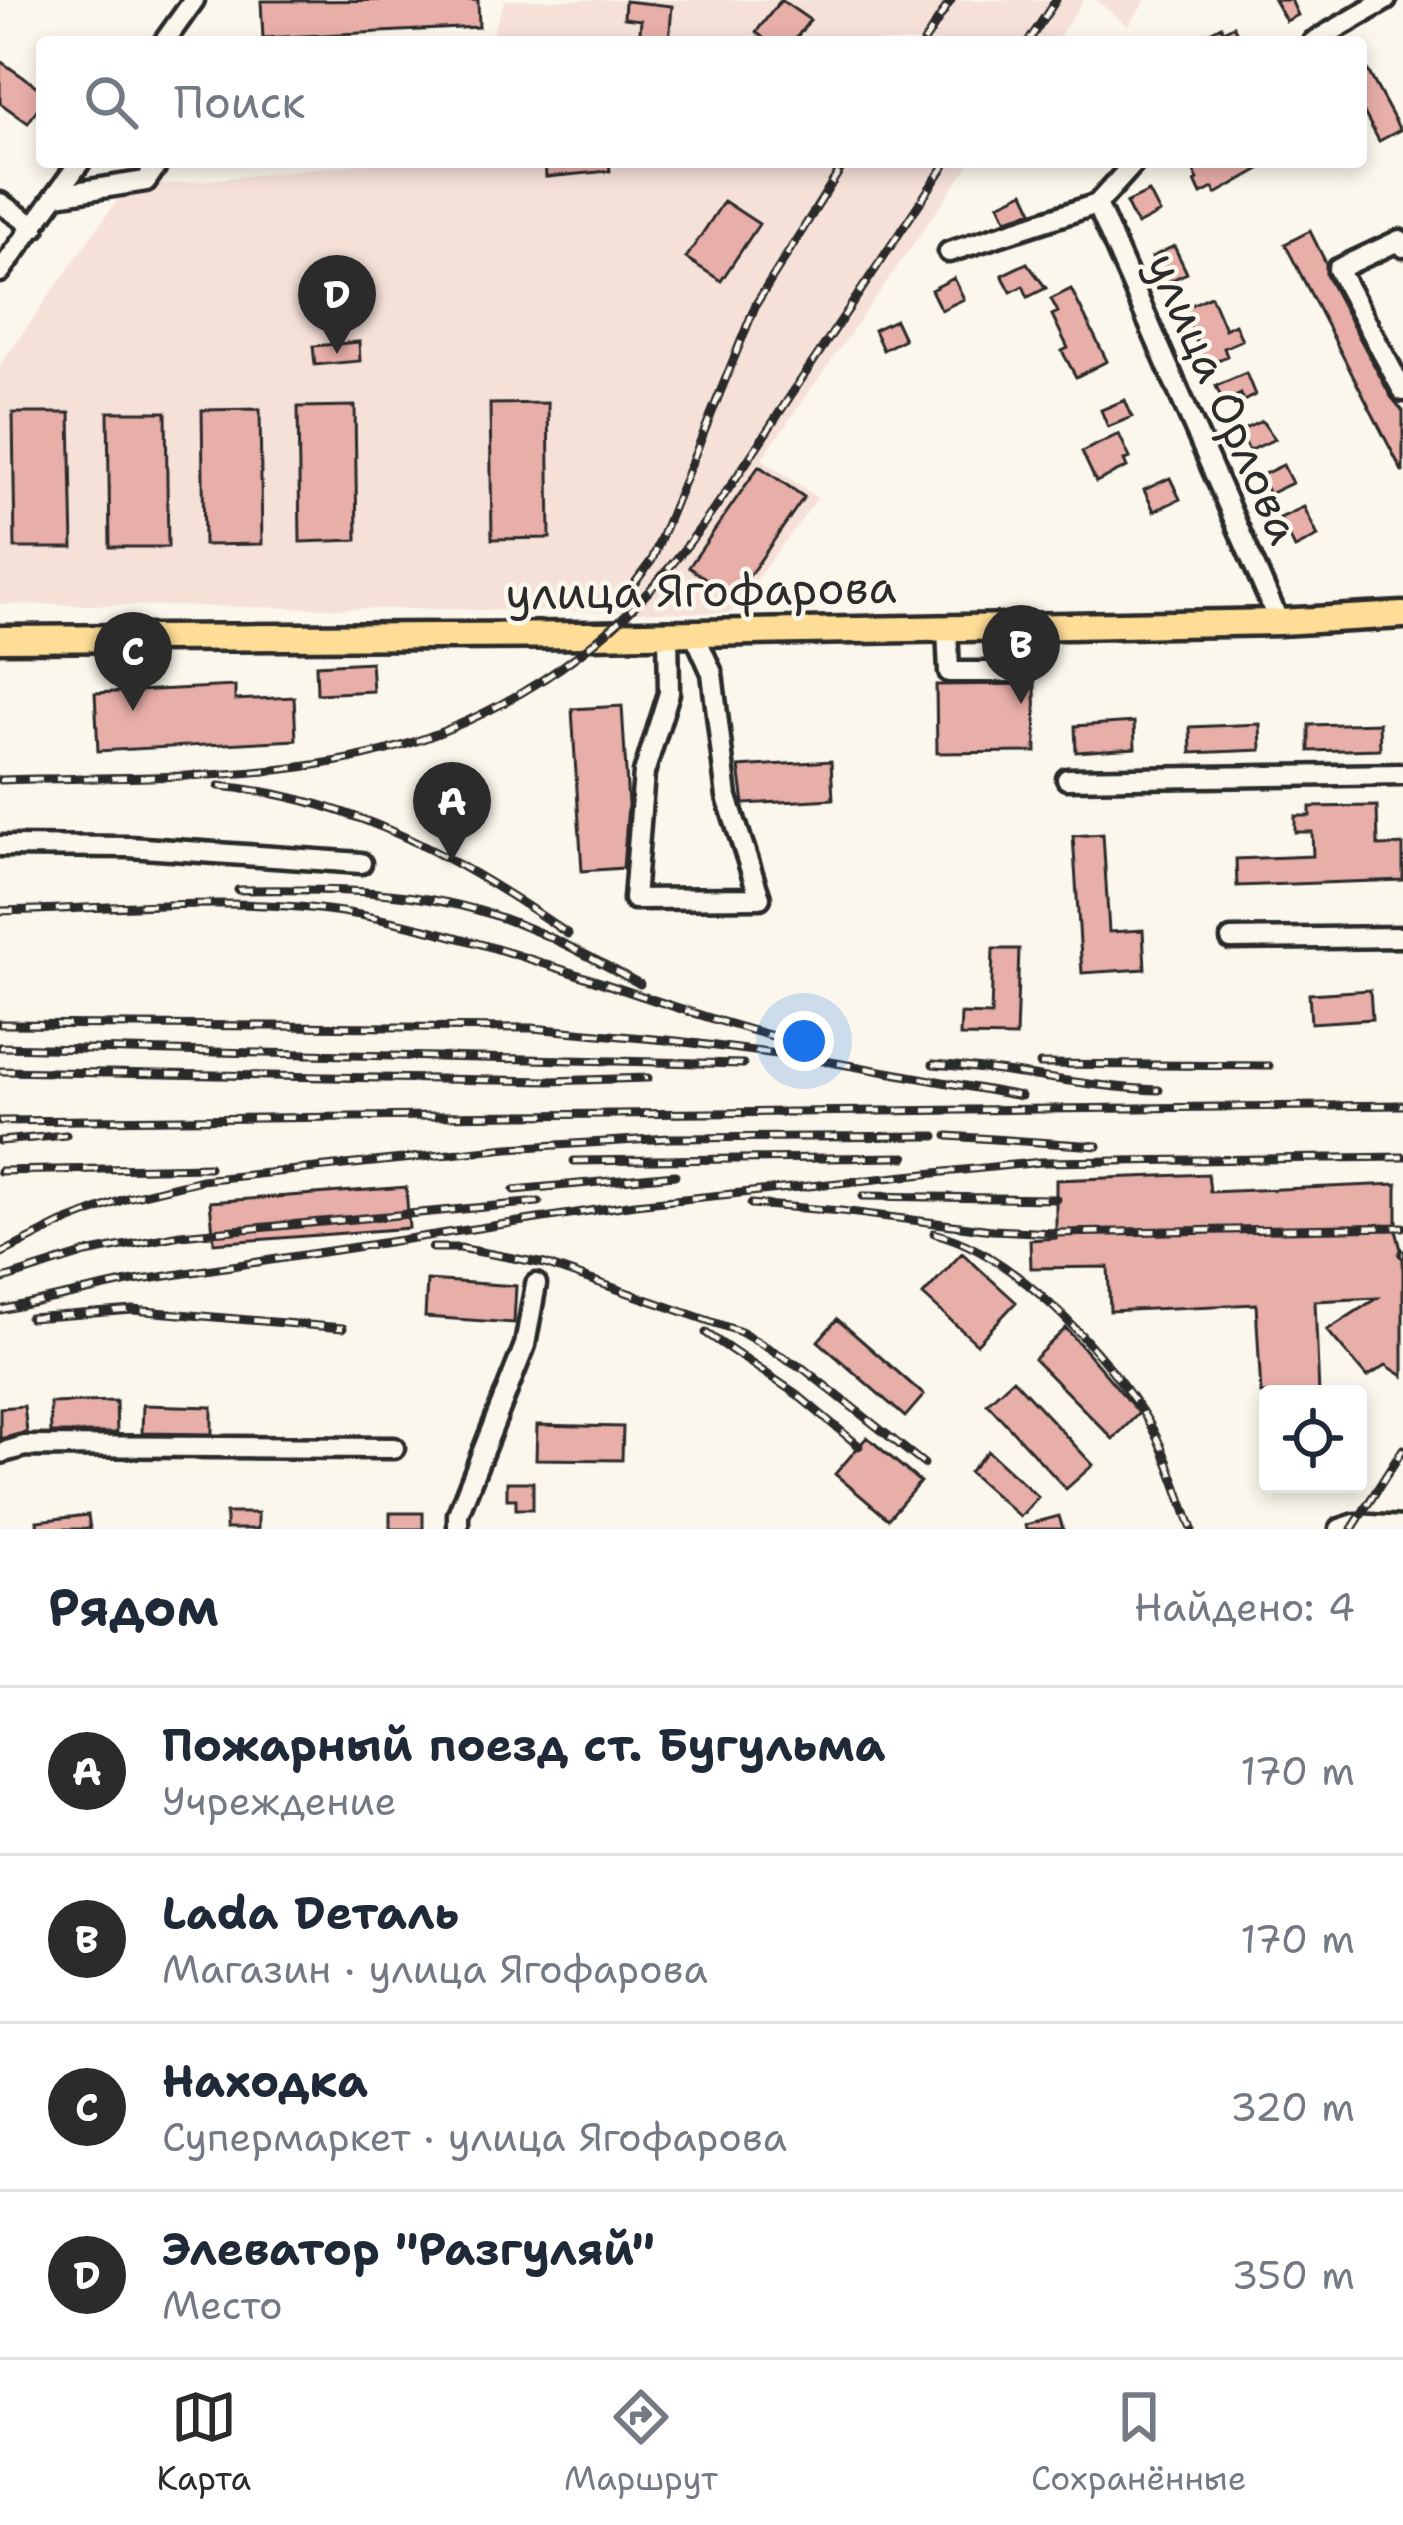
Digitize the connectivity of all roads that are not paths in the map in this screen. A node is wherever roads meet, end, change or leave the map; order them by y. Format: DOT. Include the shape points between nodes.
graph roads {
  1 [pos="194,0"];
  2 [pos="1386,0"];
  3 [pos="168,36"];
  4 [pos="1323,36"];
  5 [pos="76,168"];
  6 [pos="155,168"];
  7 [pos="1130,168"];
  8 [pos="57,195"];
  9 [pos="0,202"];
  10 [pos="1097,204"];
  11 [pos="34,226"];
  12 [pos="1403,247"];
  13 [pos="950,252"];
  14 [pos="0,272"];
  15 [pos="1403,391"];
  16 [pos="1403,615"];
  17 [pos="1279,622"];
  18 [pos="1021,627"];
  19 [pos="947,628"];
  20 [pos="681,633"];
  21 [pos="0,639"];
  22 [pos="1403,774"];
  23 [pos="1067,779"];
  24 [pos="0,846"];
  25 [pos="361,863"];
  26 [pos="1403,937"];
  27 [pos="1231,940"];
  28 [pos="536,1284"];
  29 [pos="394,1448"];
  30 [pos="0,1453"];
  31 [pos="458,1522"];
  32 [pos="1403,1528"];
  33 [pos="1340,1529"];
  1 -- 3 [label="street"];
  2 -- 4 [label="street"];
  5 -- 8 [label="street"];
  6 -- 8 [label="street" via="146,181"];
  7 -- 10 [label="street"];
  8 -- 11 [label="street"];
  9 -- 11 [label="street"];
  10 -- 13 [label="street"];
  10 -- 17 [label="street, улица Орлова"];
  11 -- 14 [label="street"];
  12 -- 15 [label="street" via="1400,240 1338,269"];
  16 -- 17 [label="main road, улица Ягофарова"];
  17 -- 18 [label="main road, улица Ягофарова"];
  18 -- 19 [label="main road, улица Ягофарова"];
  18 -- 19 [label="street" via="1021,672 949,672"];
  19 -- 20 [label="main road, улица Ягофарова"];
  20 -- 20 [label="street" via="712,673 727,797 760,898 634,899 644,773"];
  20 -- 21 [label="main road, улица Ягофарова"];
  22 -- 23 [label="street"];
  24 -- 25 [label="street"];
  26 -- 27 [label="street"];
  28 -- 31 [label="street" via="525,1346"];
  29 -- 30 [label="street" via="26,1446"];
  32 -- 33 [label="street"];
}
